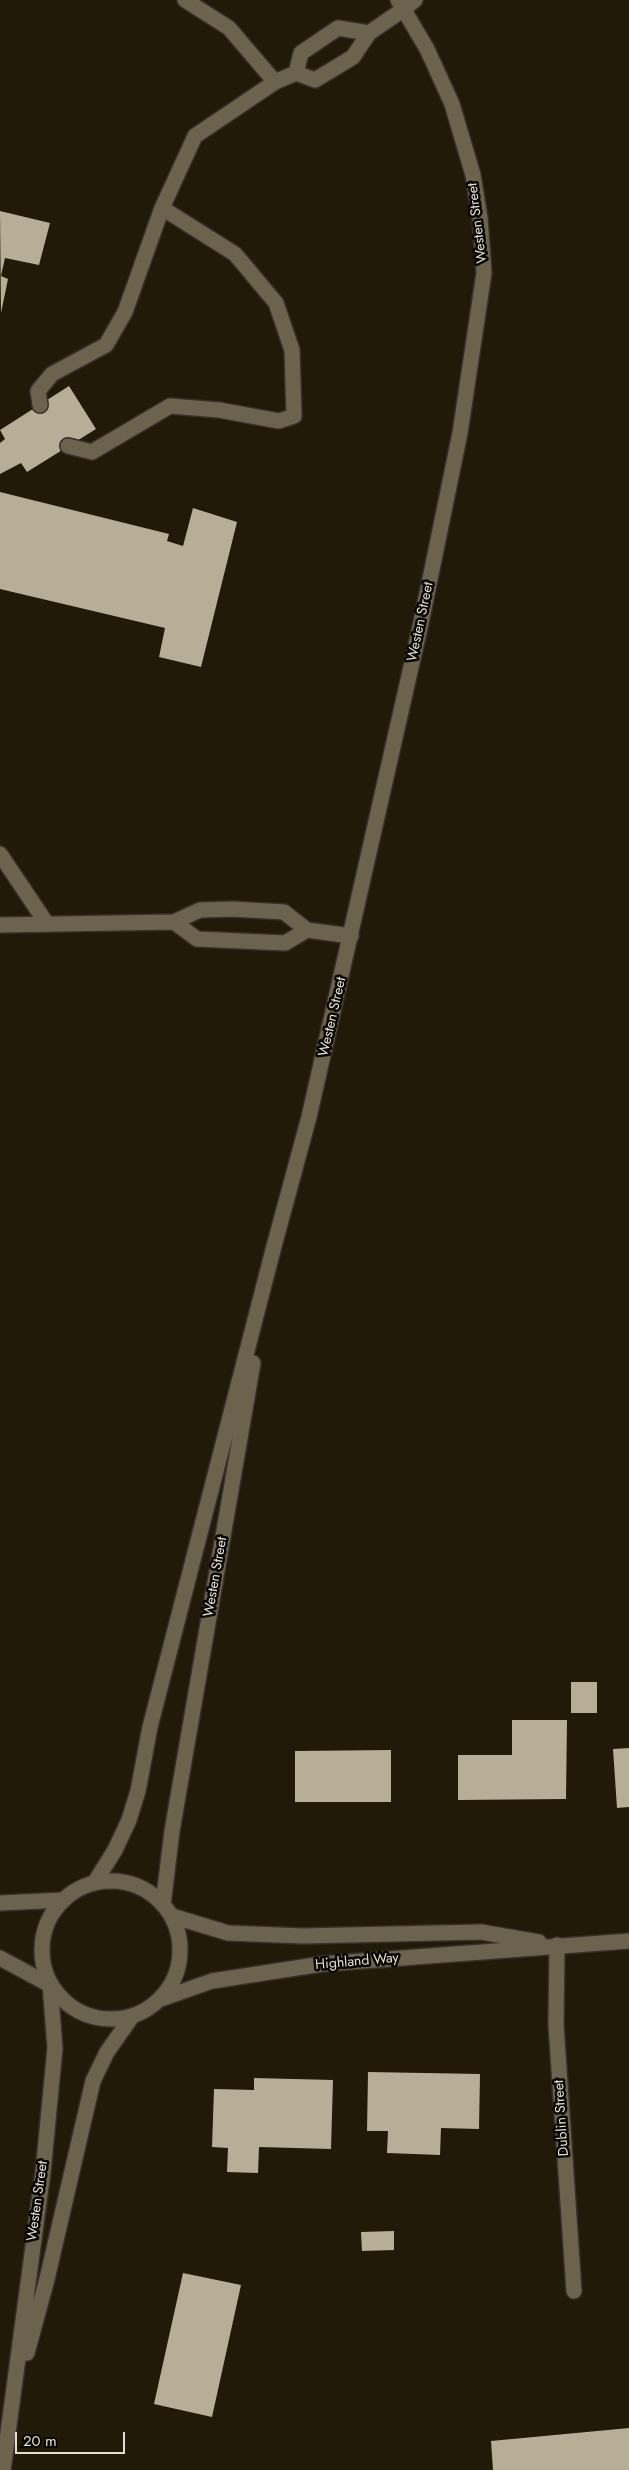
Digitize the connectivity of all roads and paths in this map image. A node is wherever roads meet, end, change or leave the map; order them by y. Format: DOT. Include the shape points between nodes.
graph roads {
  1 [pos="185,0"];
  2 [pos="405,3"];
  3 [pos="369,33"];
  4 [pos="296,73"];
  5 [pos="275,82"];
  6 [pos="162,208"];
  7 [pos="40,405"];
  8 [pos="68,446"];
  9 [pos="0,854"];
  10 [pos="174,922"];
  11 [pos="47,924"];
  12 [pos="0,925"];
  13 [pos="307,930"];
  14 [pos="351,936"];
  15 [pos="273,1250"];
  16 [pos="95,1882"];
  17 [pos="62,1900"];
  18 [pos="0,1903"];
  19 [pos="168,1910"];
  20 [pos="629,1941"];
  21 [pos="558,1945"];
  22 [pos="0,1958"];
  23 [pos="50,1986"];
  24 [pos="161,1999"];
  25 [pos="131,2018"];
  26 [pos="574,2291"];
  27 [pos="6,2415"];
  28 [pos="3,2470"];
  1 -- 5 [label="street" via="229,28"];
  2 -- 3 [label="street"];
  2 -- 14 [label="street, Westen Street" via="439,73 462,132 480,218 484,273 460,433"];
  3 -- 4 [label="street" via="353,57 315,80"];
  3 -- 4 [label="street" via="338,28 301,53"];
  4 -- 5 [label="street"];
  5 -- 6 [label="street" via="194,136"];
  6 -- 7 [label="street" via="125,312 106,345 52,374 38,391"];
  6 -- 8 [label="street" via="234,254 276,303 292,350 294,416 279,421 220,410 170,406 92,452"];
  9 -- 11 [label="street"];
  10 -- 11 [label="street"];
  10 -- 13 [label="street" via="200,910 284,912"];
  10 -- 13 [label="street" via="197,939 285,943"];
  11 -- 12 [label="street"];
  13 -- 14 [label="street"];
  14 -- 15 [label="street, Westen Street" via="310,1117"];
  15 -- 16 [label="street, Westen Street" via="150,1727 138,1791 115,1850"];
  15 -- 19 [label="street, Westen Street" via="172,1831"];
  16 -- 17 [label="street"];
  16 -- 19 [label="street" via="113,1880 130,1883 147,1890"];
  17 -- 18 [label="street"];
  17 -- 23 [label="street" via="51,1915 41,1950 43,1969"];
  19 -- 21 [label="street, Highland Way" via="228,1933 303,1936 481,1932"];
  19 -- 24 [label="street" via="178,1932 181,1950 172,1984"];
  20 -- 21 [label="street, Highland Way"];
  21 -- 24 [label="street, Highland Way" via="322,1964 212,1981"];
  21 -- 26 [label="street, Dublin Street" via="556,2025"];
  22 -- 23 [label="street"];
  23 -- 25 [label="street" via="76,2011 94,2018"];
  23 -- 27 [label="street, Westen Street" via="55,2048 43,2172"];
  24 -- 25 [label="street"];
  25 -- 27 [label="street, Westen Street" via="107,2052 93,2081 47,2279"];
  27 -- 28 [label="street, Westen Street"];
}
